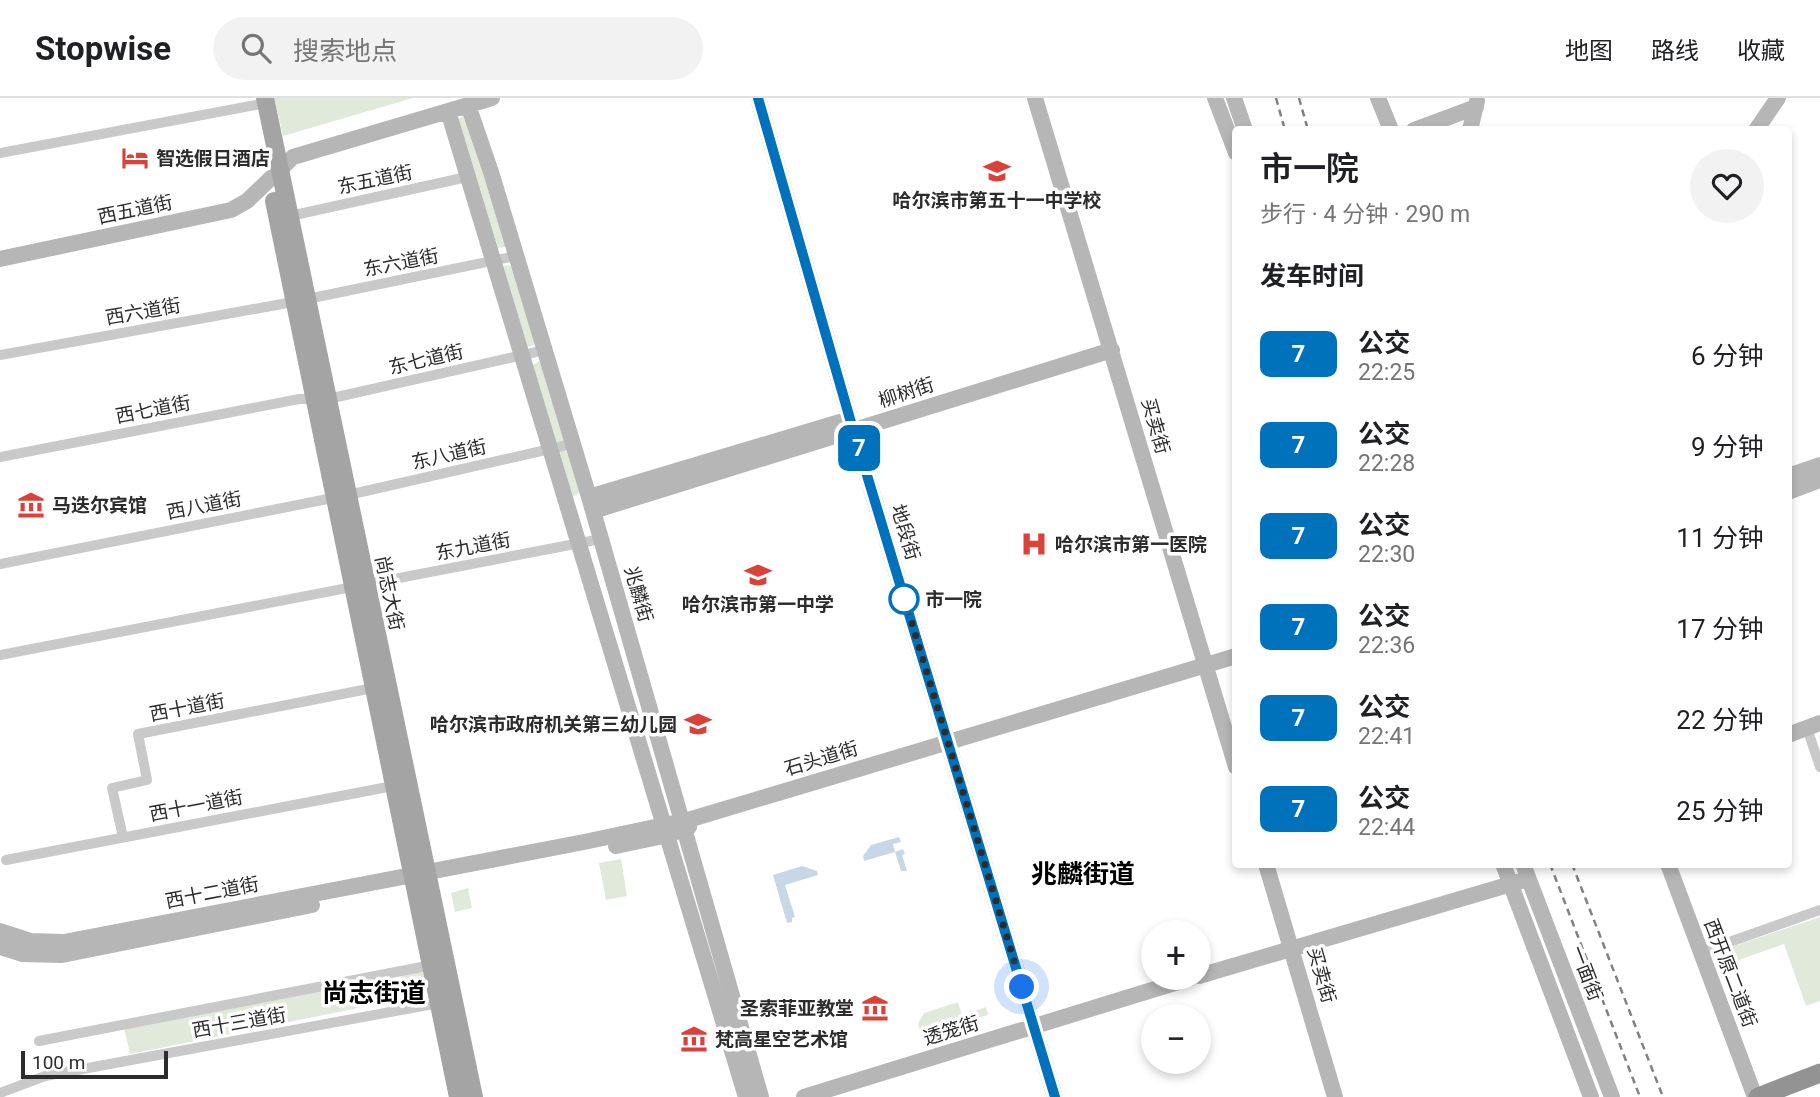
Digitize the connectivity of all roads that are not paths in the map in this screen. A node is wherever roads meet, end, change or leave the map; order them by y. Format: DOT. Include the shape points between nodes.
graph roads {
  1 [pos="492,98"];
  2 [pos="758,98"];
  3 [pos="1035,98"];
  4 [pos="1215,98"];
  5 [pos="1234,98"];
  6 [pos="1368,98"];
  7 [pos="1378,98"];
  8 [pos="1778,98"];
  9 [pos="258,100"];
  10 [pos="1477,103"];
  11 [pos="468,105"];
  12 [pos="448,111"];
  13 [pos="1244,126"];
  14 [pos="1379,126"];
  15 [pos="1389,126"];
  16 [pos="1423,126"];
  17 [pos="1472,126"];
  18 [pos="1759,126"];
  19 [pos="1232,143"];
  20 [pos="0,153"];
  21 [pos="275,175"];
  22 [pos="467,177"];
  23 [pos="290,216"];
  24 [pos="516,256"];
  25 [pos="0,260"];
  26 [pos="492,262"];
  27 [pos="300,300"];
  28 [pos="545,350"];
  29 [pos="1112,350"];
  30 [pos="0,355"];
  31 [pos="520,356"];
  32 [pos="321,400"];
  33 [pos="852,425"];
  34 [pos="572,444"];
  35 [pos="549,449"];
  36 [pos="0,457"];
  37 [pos="1820,465"];
  38 [pos="1792,475"];
  39 [pos="1820,480"];
  40 [pos="1792,490"];
  41 [pos="341,496"];
  42 [pos="591,504"];
  43 [pos="601,539"];
  44 [pos="578,543"];
  45 [pos="0,564"];
  46 [pos="359,585"];
  47 [pos="0,655"];
  48 [pos="1232,658"];
  49 [pos="1232,667"];
  50 [pos="1206,670"];
  51 [pos="373,688"];
  52 [pos="1813,726"];
  53 [pos="1792,734"];
  54 [pos="949,746"];
  55 [pos="1232,754"];
  56 [pos="1820,766"];
  57 [pos="393,786"];
  58 [pos="675,827"];
  59 [pos="123,837"];
  60 [pos="6,860"];
  61 [pos="1267,868"];
  62 [pos="1505,868"];
  63 [pos="1670,868"];
  64 [pos="1525,872"];
  65 [pos="420,879"];
  66 [pos="1511,884"];
  67 [pos="1820,911"];
  68 [pos="0,931"];
  69 [pos="0,947"];
  70 [pos="1292,947"];
  71 [pos="1701,952"];
  72 [pos="432,965"];
  73 [pos="1211,972"];
  74 [pos="1153,990"];
  75 [pos="439,1003"];
  76 [pos="1034,1027"];
  77 [pos="38,1041"];
  78 [pos="1820,1073"];
  79 [pos="0,1093"];
  80 [pos="458,1097"];
  81 [pos="474,1097"];
  82 [pos="746,1097"];
  83 [pos="761,1097"];
  84 [pos="804,1097"];
  85 [pos="1055,1097"];
  86 [pos="1335,1097"];
  87 [pos="1591,1097"];
  88 [pos="1612,1097"];
  89 [pos="1756,1097"];
  1 -- 11 [label="main road, 西五道街"];
  2 -- 33 [label="main road, 地段街"];
  3 -- 29 [label="main road, 买卖街"];
  4 -- 19 [label="main road"];
  5 -- 13 [label="main road"];
  6 -- 14 [label="main road"];
  7 -- 15 [label="main road"];
  8 -- 18 [label="main road"];
  9 -- 20 [label="street"];
  9 -- 21 [label="main road, 尚志大街"];
  10 -- 16 [label="main road"];
  10 -- 17 [label="main road"];
  11 -- 12 [label="main road, 西五道街"];
  11 -- 24 [label="main road, 兆麟街"];
  12 -- 21 [label="main road, 西五道街" via="293,157"];
  12 -- 22 [label="main road, 兆麟街"];
  21 -- 23 [label="main road, 尚志大街"];
  21 -- 25 [label="main road, 西五道街" via="231,210"];
  21 -- 27 [label="main road, 尚志大街"];
  22 -- 23 [label="street, 东五道街"];
  22 -- 26 [label="main road, 兆麟街"];
  23 -- 27 [label="main road, 尚志大街"];
  24 -- 26 [label="street, 东六道街"];
  24 -- 28 [label="main road, 兆麟街"];
  26 -- 27 [label="street, 东六道街"];
  26 -- 31 [label="main road, 兆麟街"];
  27 -- 30 [label="street, 西六道街"];
  27 -- 32 [label="main road, 尚志大街"];
  28 -- 31 [label="street, 东七道街"];
  28 -- 34 [label="main road, 兆麟街"];
  29 -- 33 [label="main road, 柳树街"];
  29 -- 50 [label="main road, 买卖街"];
  31 -- 32 [label="street, 东七道街"];
  31 -- 35 [label="main road, 兆麟街"];
  32 -- 36 [label="street, 西七道街" via="299,399"];
  32 -- 41 [label="main road, 尚志大街"];
  33 -- 42 [label="main road, 柳树街"];
  33 -- 54 [label="main road, 地段街"];
  34 -- 35 [label="street, 东八道街"];
  34 -- 42 [label="main road, 兆麟街"];
  35 -- 41 [label="street, 东八道街"];
  35 -- 44 [label="main road, 兆麟街"];
  37 -- 38 [label="main road"];
  39 -- 40 [label="main road"];
  41 -- 45 [label="street, 西八道街"];
  41 -- 46 [label="main road, 尚志大街"];
  42 -- 43 [label="main road, 兆麟街"];
  43 -- 44 [label="street, 东九道街"];
  43 -- 58 [label="main road, 兆麟街"];
  44 -- 46 [label="street, 东九道街"];
  44 -- 58 [label="main road, 兆麟街"];
  46 -- 47 [label="street, 东九道街"];
  46 -- 51 [label="main road, 尚志大街"];
  46 -- 65 [label="main road, 尚志大街"];
  48 -- 50 [label="main road, 石头道街"];
  49 -- 50 [label="main road, 石头道街"];
  50 -- 54 [label="main road, 石头道街"];
  50 -- 55 [label="main road, 买卖街"];
  51 -- 57 [label="main road, 尚志大街"];
  51 -- 59 [label="street, 西十道街" via="138,734 147,780 113,788"];
  52 -- 53 [label="main road"];
  52 -- 56 [label="street"];
  54 -- 58 [label="main road, 石头道街" via="695,825"];
  54 -- 76 [label="main road, 地段街"];
  57 -- 59 [label="street, 西十一道街"];
  57 -- 65 [label="main road, 尚志大街"];
  58 -- 65 [label="main road, 石头道街"];
  58 -- 82 [label="main road, 兆麟街"];
  58 -- 83 [label="main road, 兆麟街"];
  59 -- 60 [label="street, 西十一道街"];
  61 -- 70 [label="main road, 买卖街"];
  62 -- 66 [label="main road, 一面街"];
  63 -- 71 [label="main road, 西开原二道街"];
  64 -- 66 [label="main road"];
  64 -- 88 [label="main road, 一面街"];
  65 -- 68 [label="main road, 西十二道街" via="64,942 31,941"];
  65 -- 69 [label="main road, 西十二道街" via="62,955 23,954"];
  65 -- 72 [label="main road, 尚志大街"];
  65 -- 81 [label="main road, 尚志大街"];
  66 -- 70 [label="main road"];
  66 -- 87 [label="main road, 一面街"];
  67 -- 71 [label="street"];
  70 -- 73 [label="main road"];
  70 -- 86 [label="main road, 买卖街"];
  71 -- 89 [label="main road, 西开原二道街"];
  72 -- 75 [label="main road, 尚志大街"];
  72 -- 77 [label="street"];
  74 -- 76 [label="main road, 透笼街"];
  75 -- 79 [label="street, 西十三道街" via="45,1076"];
  75 -- 80 [label="main road, 尚志大街"];
  76 -- 84 [label="main road, 透笼街"];
  76 -- 85 [label="main road, 地段街"];
  78 -- 89 [label="highway"];
}
